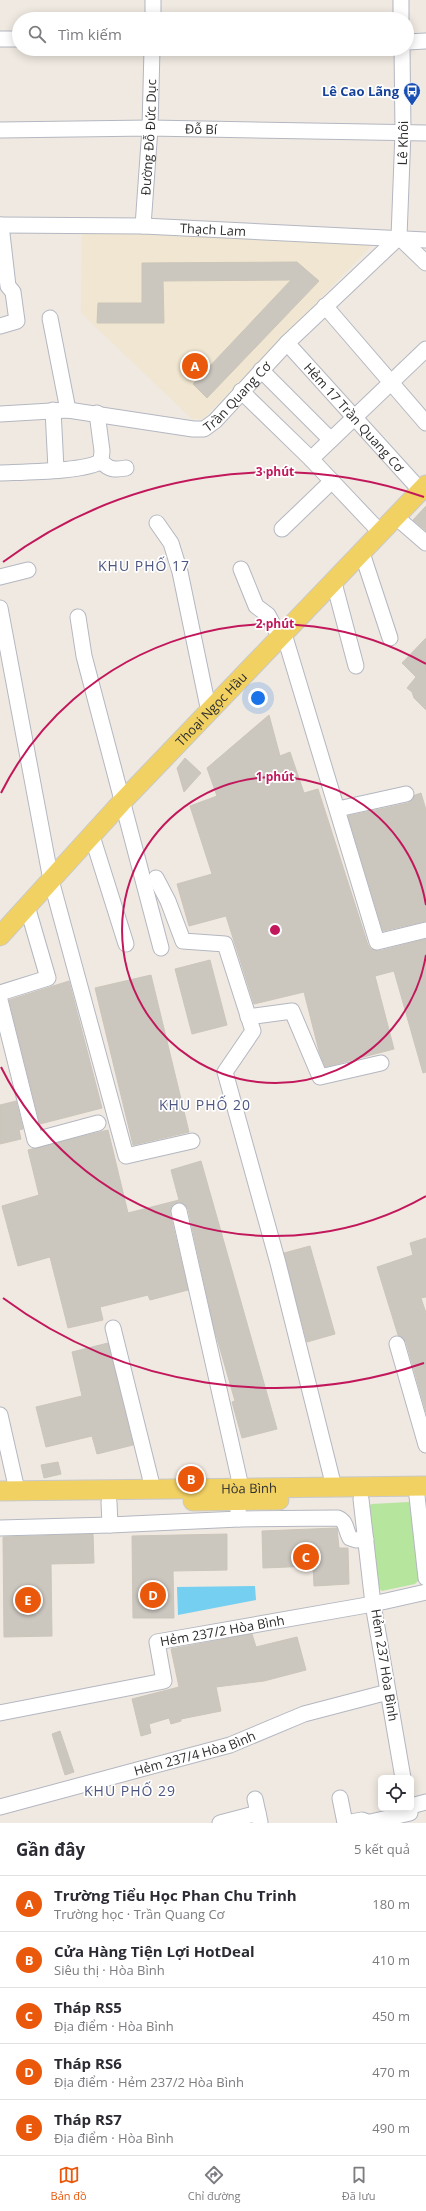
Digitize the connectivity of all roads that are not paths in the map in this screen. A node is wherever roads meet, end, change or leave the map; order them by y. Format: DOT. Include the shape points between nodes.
graph roads {
  1 [pos="153,0"];
  2 [pos="401,0"];
  3 [pos="152,12"];
  4 [pos="401,12"];
  5 [pos="0,39"];
  6 [pos="12,39"];
  7 [pos="426,41"];
  8 [pos="414,42"];
  9 [pos="152,56"];
  10 [pos="402,56"];
  11 [pos="150,128"];
  12 [pos="0,130"];
  13 [pos="403,132"];
  14 [pos="426,133"];
  15 [pos="0,225"];
  16 [pos="143,226"];
  17 [pos="399,237"];
  18 [pos="426,240"];
  19 [pos="426,263"];
  20 [pos="325,306"];
  21 [pos="50,318"];
  22 [pos="0,326"];
  23 [pos="288,343"];
  24 [pos="426,349"];
  25 [pos="262,370"];
  26 [pos="390,382"];
  27 [pos="242,391"];
  28 [pos="53,410"];
  29 [pos="68,410"];
  30 [pos="97,413"];
  31 [pos="0,414"];
  32 [pos="354,417"];
  33 [pos="426,424"];
  34 [pos="331,440"];
  35 [pos="311,459"];
  36 [pos="101,461"];
  37 [pos="126,468"];
  38 [pos="56,469"];
  39 [pos="0,473"];
  40 [pos="332,481"];
  41 [pos="423,488"];
  42 [pos="396,517"];
  43 [pos="157,523"];
  44 [pos="282,529"];
  45 [pos="381,533"];
  46 [pos="426,543"];
  47 [pos="362,553"];
  48 [pos="241,569"];
  49 [pos="28,570"];
  50 [pos="0,577"];
  51 [pos="334,583"];
  52 [pos="0,608"];
  53 [pos="78,617"];
  54 [pos="282,636"];
  55 [pos="390,638"];
  56 [pos="356,666"];
  57 [pos="209,712"];
  58 [pos="406,794"];
  59 [pos="121,803"];
  60 [pos="338,809"];
  61 [pos="92,836"];
  62 [pos="156,878"];
  63 [pos="51,880"];
  64 [pos="27,906"];
  65 [pos="426,930"];
  66 [pos="0,936"];
  67 [pos="126,944"];
  68 [pos="161,948"];
  69 [pos="0,993"];
  70 [pos="0,1000"];
  71 [pos="248,1017"];
  72 [pos="381,1063"];
  73 [pos="98,1123"];
  74 [pos="192,1141"];
  75 [pos="179,1211"];
  76 [pos="113,1328"];
  77 [pos="397,1344"];
  78 [pos="0,1415"];
  79 [pos="426,1445"];
  80 [pos="334,1488"];
  81 [pos="153,1489"];
  82 [pos="9,1491"];
  83 [pos="421,1492"];
  84 [pos="362,1499"];
  85 [pos="109,1502"];
  86 [pos="239,1502"];
  87 [pos="0,1504"];
  88 [pos="110,1525"];
  89 [pos="0,1528"];
  90 [pos="366,1540"];
  91 [pos="426,1578"];
  92 [pos="426,1592"];
  93 [pos="373,1604"];
  94 [pos="388,1692"];
  95 [pos="0,1713"];
  96 [pos="402,1775"];
  97 [pos="340,1798"];
  98 [pos="426,1802"];
  99 [pos="0,1807"];
  100 [pos="258,1812"];
  101 [pos="410,1812"];
  102 [pos="366,1822"];
  103 [pos="220,1823"];
  1 -- 3 [label="street"];
  2 -- 4 [label="street"];
  5 -- 6 [label="street"];
  7 -- 8 [label="street"];
  9 -- 11 [label="street, Đường Đỗ Đức Dục"];
  10 -- 13 [label="street, Lê Khôi"];
  11 -- 12 [label="street, Đỗ Bí"];
  11 -- 13 [label="street, Đỗ Bí"];
  11 -- 16 [label="street, Đường Đỗ Đức Dục"];
  13 -- 14 [label="street, Đỗ Bí"];
  13 -- 17 [label="street, Lê Khôi"];
  15 -- 16 [label="street, Thạch Lam"];
  15 -- 22 [label="street" via="8,286 13,292 17,321"];
  16 -- 17 [label="street, Thạch Lam"];
  17 -- 18 [label="street, Thạch Lam"];
  17 -- 19 [label="street"];
  17 -- 20 [label="street, Trần Quang Cơ"];
  20 -- 23 [label="street, Trần Quang Cơ"];
  20 -- 26 [label="street"];
  21 -- 29 [label="street"];
  23 -- 25 [label="street, Trần Quang Cơ"];
  23 -- 32 [label="street, Hẻm 17 Trần Quang Cơ"];
  24 -- 26 [label="street"];
  25 -- 27 [label="street, Trần Quang Cơ"];
  25 -- 34 [label="street"];
  26 -- 32 [label="street"];
  26 -- 33 [label="street"];
  27 -- 30 [label="street, Trần Quang Cơ" via="215,421 204,429"];
  27 -- 35 [label="street"];
  28 -- 29 [label="street, Trần Quang Cơ"];
  28 -- 31 [label="street, Trần Quang Cơ"];
  28 -- 38 [label="street"];
  29 -- 30 [label="street, Trần Quang Cơ"];
  30 -- 36 [label="street"];
  32 -- 34 [label="street"];
  32 -- 41 [label="street, Hẻm 17 Trần Quang Cơ"];
  34 -- 35 [label="street"];
  35 -- 40 [label="street"];
  36 -- 37 [label="street" via="114,470"];
  36 -- 38 [label="street" via="92,466"];
  38 -- 39 [label="street"];
  40 -- 44 [label="street"];
  40 -- 45 [label="street"];
  41 -- 42 [label="main road, Thoại Ngọc Hầu"];
  42 -- 45 [label="main road, Thoại Ngọc Hầu"];
  42 -- 46 [label="street"];
  43 -- 57 [label="street" via="171,543 180,572"];
  45 -- 47 [label="main road, Thoại Ngọc Hầu"];
  47 -- 51 [label="main road, Thoại Ngọc Hầu"];
  47 -- 55 [label="street"];
  48 -- 54 [label="street" via="256,606 268,616"];
  49 -- 50 [label="street"];
  51 -- 54 [label="main road, Thoại Ngọc Hầu"];
  51 -- 56 [label="street"];
  52 -- 63 [label="street"];
  53 -- 59 [label="street" via="84,656"];
  54 -- 57 [label="main road, Thoại Ngọc Hầu"];
  54 -- 60 [label="street"];
  57 -- 59 [label="main road, Thoại Ngọc Hầu"];
  58 -- 60 [label="street"];
  59 -- 61 [label="main road, Thoại Ngọc Hầu"];
  59 -- 68 [label="street"];
  60 -- 65 [label="street" via="377,942"];
  61 -- 63 [label="main road, Thoại Ngọc Hầu"];
  61 -- 67 [label="street"];
  62 -- 71 [label="street" via="184,941 225,944"];
  63 -- 64 [label="main road, Thoại Ngọc Hầu"];
  63 -- 74 [label="street" via="126,1156"];
  64 -- 66 [label="main road, Thoại Ngọc Hầu"];
  64 -- 69 [label="street" via="48,978"];
  70 -- 73 [label="street" via="35,1140"];
  71 -- 72 [label="street" via="292,1011 320,1077"];
  71 -- 80 [label="street" via="252,1031 225,1072 278,1263"];
  75 -- 86 [label="street"];
  76 -- 81 [label="street"];
  77 -- 79 [label="street"];
  78 -- 82 [label="street"];
  80 -- 83 [label="main road, Hòa Bình"];
  80 -- 86 [label="main road, Hòa Bình"];
  81 -- 82 [label="main road, Hòa Bình"];
  81 -- 86 [label="main road, Hòa Bình"];
  83 -- 84 [label="main road, Hòa Bình"];
  83 -- 91 [label="street"];
  84 -- 86 [label="main road, Hòa Bình"];
  84 -- 90 [label="street"];
  85 -- 86 [label="main road, Hòa Bình"];
  85 -- 87 [label="main road, Hòa Bình"];
  85 -- 88 [label="street"];
  86 -- 88 [label="street"];
  86 -- 90 [label="street" via="338,1518 346,1525 350,1538"];
  88 -- 89 [label="street"];
  90 -- 93 [label="street"];
  92 -- 93 [label="street, Hẻm 237 Hòa Bình"];
  93 -- 94 [label="street, Hẻm 237 Hòa Bình"];
  93 -- 95 [label="street, Hẻm 237/2 Hòa Bình" via="157,1642 164,1681"];
  94 -- 96 [label="street, Hẻm 237 Hòa Bình"];
  94 -- 99 [label="street, Hẻm 237/4 Hòa Bình" via="304,1714 230,1745"];
  97 -- 102 [label="street" via="345,1823 362,1820"];
  98 -- 101 [label="street"];
  100 -- 103 [label="street"];
  101 -- 102 [label="street"];
}
